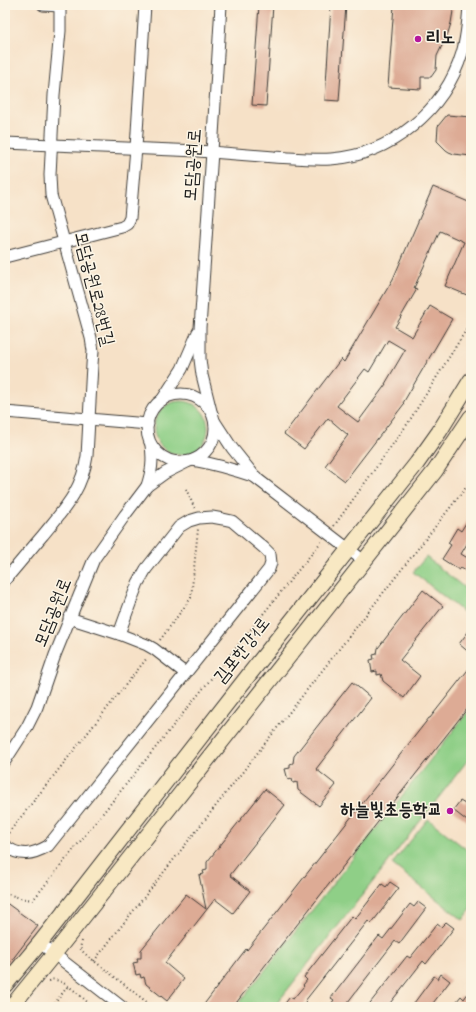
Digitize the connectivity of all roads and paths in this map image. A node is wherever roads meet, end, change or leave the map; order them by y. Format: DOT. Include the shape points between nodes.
graph roads {
  1 [pos="43,5"];
  2 [pos="145,5"];
  3 [pos="221,5"];
  4 [pos="469,5"];
  5 [pos="60,6"];
  6 [pos="5,143"];
  7 [pos="51,145"];
  8 [pos="136,148"];
  9 [pos="212,152"];
  10 [pos="65,242"];
  11 [pos="5,257"];
  12 [pos="471,321"];
  13 [pos="200,328"];
  14 [pos="471,380"];
  15 [pos="162,400"];
  16 [pos="5,412"];
  17 [pos="213,416"];
  18 [pos="471,417"];
  19 [pos="89,419"];
  20 [pos="148,424"];
  21 [pos="151,444"];
  22 [pos="190,461"];
  23 [pos="256,478"];
  24 [pos="471,481"];
  25 [pos="147,486"];
  26 [pos="186,489"];
  27 [pos="199,518"];
  28 [pos="328,533"];
  29 [pos="349,549"];
  30 [pos="364,561"];
  31 [pos="5,580"];
  32 [pos="70,618"];
  33 [pos="119,634"];
  34 [pos="154,649"];
  35 [pos="185,673"];
  36 [pos="5,761"];
  37 [pos="5,837"];
  38 [pos="5,846"];
  39 [pos="5,893"];
  40 [pos="83,938"];
  41 [pos="40,943"];
  42 [pos="54,954"];
  43 [pos="94,961"];
  44 [pos="48,983"];
  45 [pos="5,985"];
  46 [pos="68,986"];
  47 [pos="11,1007"];
  48 [pos="52,1007"];
  49 [pos="92,1007"];
  50 [pos="122,1007"];
  51 [pos="153,1007"];
  1 -- 5 [label="street"];
  2 -- 8 [label="street"];
  3 -- 9 [label="street, 모담공원로"];
  4 -- 9 [label="street" via="467,35 453,76 433,106 394,139 361,153 332,159"];
  5 -- 7 [label="street, 모담공원로28번길"];
  6 -- 7 [label="street"];
  7 -- 8 [label="street"];
  7 -- 10 [label="street, 모담공원로28번길" via="51,195"];
  8 -- 9 [label="street"];
  8 -- 10 [label="street" via="132,210 127,224"];
  9 -- 13 [label="street, 모담공원로"];
  10 -- 11 [label="street"];
  10 -- 19 [label="street, 모담공원로28번길" via="93,351"];
  12 -- 28 [label="path" via="408,423"];
  13 -- 15 [label="street" via="182,370"];
  13 -- 17 [label="street, 모담공원로" via="202,375"];
  14 -- 29 [label="street, 김포한강1로" via="417,463"];
  15 -- 17 [label="street" via="172,395 194,396 204,402"];
  15 -- 20 [label="street" via="155,406"];
  16 -- 19 [label="street"];
  17 -- 22 [label="street" via="215,432 212,443 206,452"];
  17 -- 23 [label="street" via="232,448"];
  18 -- 30 [label="street" via="435,471"];
  19 -- 20 [label="street"];
  19 -- 31 [label="street, 모담공원로28번길" via="85,469 73,496"];
  20 -- 21 [label="street"];
  21 -- 22 [label="street" via="166,459 176,462"];
  21 -- 25 [label="street" via="153,464"];
  22 -- 23 [label="street" via="227,467"];
  22 -- 25 [label="street" via="165,473"];
  23 -- 28 [label="street"];
  24 -- 43 [label="path"];
  25 -- 32 [label="street, 모담공원로" via="94,559"];
  26 -- 27 [label="path"];
  27 -- 33 [label="street" via="178,527 146,569 130,601"];
  27 -- 34 [label="path" via="191,598"];
  27 -- 35 [label="street" via="223,518 232,522 270,554 271,563 269,569"];
  28 -- 29 [label="street"];
  28 -- 39 [label="path" via="33,900"];
  29 -- 30 [label="street"];
  29 -- 41 [label="street, 김포한강1로"];
  30 -- 42 [label="street"];
  32 -- 33 [label="street"];
  32 -- 36 [label="street, 모담공원로" via="37,707 20,740"];
  33 -- 34 [label="street"];
  34 -- 35 [label="street"];
  34 -- 37 [label="path"];
  35 -- 38 [label="street" via="48,846 39,851 21,854"];
  40 -- 43 [label="path" via="80,945 82,951"];
  41 -- 42 [label="street"];
  41 -- 45 [label="street, 김포한강1로"];
  42 -- 47 [label="street"];
  42 -- 50 [label="street"];
  43 -- 51 [label="path"];
  44 -- 46 [label="path" via="54,979"];
  46 -- 48 [label="path"];
  46 -- 49 [label="path"];
}
